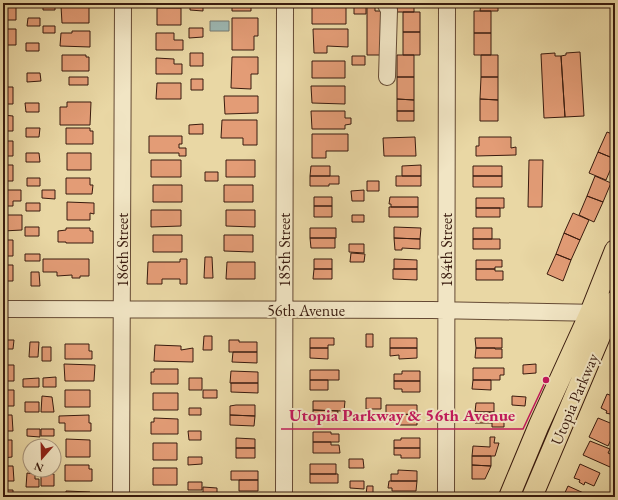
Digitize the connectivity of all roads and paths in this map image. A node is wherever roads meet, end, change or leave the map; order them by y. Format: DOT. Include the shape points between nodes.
graph roads {
  1 [pos="123,3"];
  2 [pos="285,3"];
  3 [pos="385,3"];
  4 [pos="447,3"];
  5 [pos="387,77"];
  6 [pos="613,259"];
  7 [pos="612,307"];
  8 [pos="3,309"];
  9 [pos="122,309"];
  10 [pos="284,310"];
  11 [pos="446,310"];
  12 [pos="590,313"];
  13 [pos="121,497"];
  14 [pos="284,497"];
  15 [pos="446,497"];
  16 [pos="509,497"];
  17 [pos="532,497"];
  1 -- 9 [label="street, 186th Street"];
  2 -- 10 [label="street, 185th Street"];
  3 -- 5 [label="street" via="389,10"];
  4 -- 11 [label="street, 184th Street"];
  6 -- 12 [label="main road, Utopia Parkway"];
  7 -- 12 [label="street, 56th Avenue"];
  7 -- 17 [label="main road, Utopia Parkway"];
  8 -- 9 [label="street, 56th Avenue"];
  9 -- 10 [label="street, 56th Avenue"];
  9 -- 13 [label="street, 186th Street"];
  10 -- 11 [label="street, 56th Avenue"];
  10 -- 14 [label="street, 185th Street"];
  11 -- 12 [label="street, 56th Avenue"];
  11 -- 15 [label="street, 184th Street"];
  12 -- 16 [label="main road, Utopia Parkway"];
}
